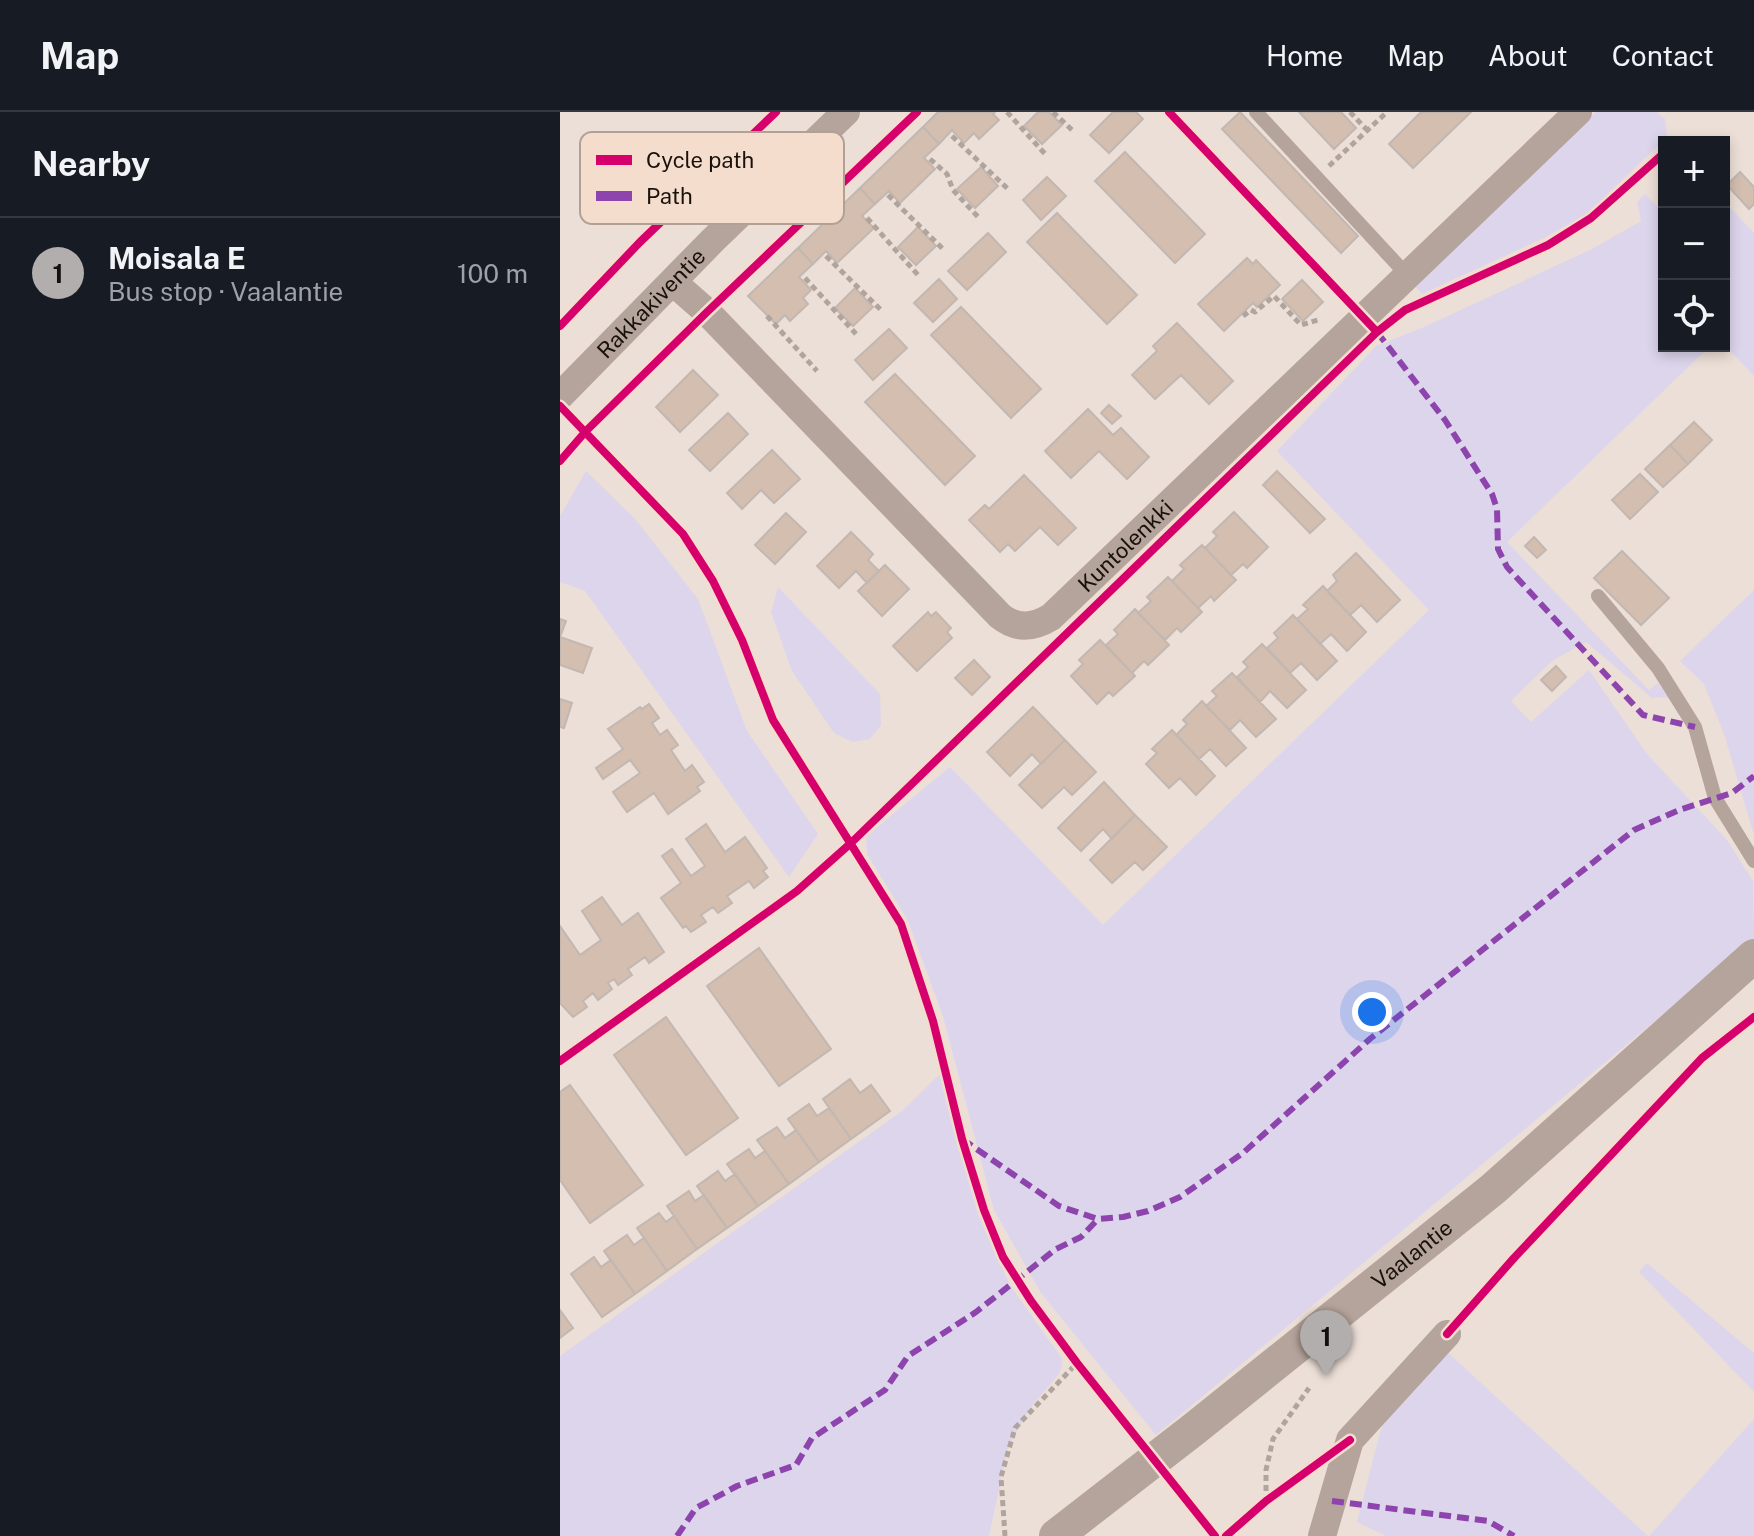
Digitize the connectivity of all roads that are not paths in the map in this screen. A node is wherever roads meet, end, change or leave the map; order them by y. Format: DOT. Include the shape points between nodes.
graph roads {
  1 [pos="846,112"];
  2 [pos="1256,112"];
  3 [pos="1578,112"];
  4 [pos="825,132"];
  5 [pos="730,224"];
  6 [pos="1407,275"];
  7 [pos="674,283"];
  8 [pos="560,396"];
  9 [pos="1598,596"];
  10 [pos="1754,861"];
  11 [pos="1754,956"];
  12 [pos="1447,1334"];
  13 [pos="1056,1536"];
  14 [pos="1322,1536"];
  1 -- 4 [label="street, Rakkakiventie"];
  2 -- 6 [label="lane"];
  3 -- 6 [label="street, Kuntolenkki"];
  5 -- 7 [label="street, Rakkakiventie"];
  6 -- 7 [label="street, Kuntolenkki" via="1051,617 1025,626 1000,616 718,322"];
  7 -- 8 [label="street, Rakkakiventie"];
  9 -- 10 [label="lane" via="1658,668 1695,727 1715,798"];
  11 -- 13 [label="street, Vaalantie" via="1493,1189"];
  12 -- 14 [label="street" via="1350,1440"];
}
